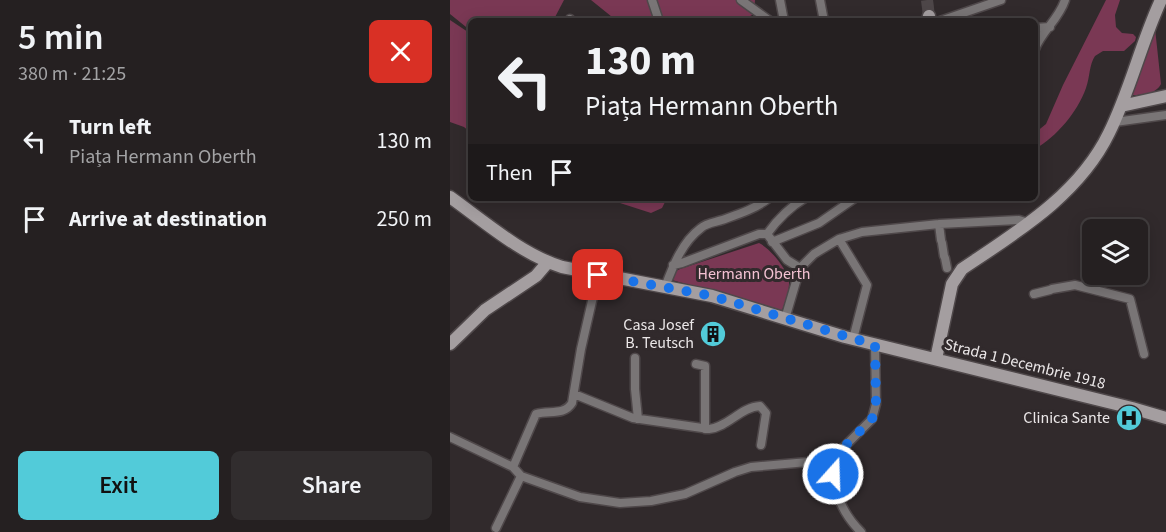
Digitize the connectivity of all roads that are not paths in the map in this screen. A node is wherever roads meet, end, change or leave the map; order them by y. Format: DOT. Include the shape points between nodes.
graph roads {
  1 [pos="652,0"];
  2 [pos="741,0"];
  3 [pos="780,0"];
  4 [pos="820,0"];
  5 [pos="970,0"];
  6 [pos="1001,0"];
  7 [pos="1065,0"];
  8 [pos="1161,0"];
  9 [pos="972,10"];
  10 [pos="657,18"];
  11 [pos="766,18"];
  12 [pos="783,18"];
  13 [pos="823,18"];
  14 [pos="938,18"];
  15 [pos="1038,27"];
  16 [pos="1050,27"];
  17 [pos="1038,43"];
  18 [pos="1166,96"];
  19 [pos="1121,106"];
  20 [pos="1166,115"];
  21 [pos="1115,122"];
  22 [pos="450,197"];
  23 [pos="763,201"];
  24 [pos="800,201"];
  25 [pos="851,201"];
  26 [pos="450,204"];
  27 [pos="474,214"];
  28 [pos="1029,223"];
  29 [pos="939,224"];
  30 [pos="769,238"];
  31 [pos="839,239"];
  32 [pos="548,262"];
  33 [pos="673,265"];
  34 [pos="800,268"];
  35 [pos="598,275"];
  36 [pos="949,275"];
  37 [pos="665,287"];
  38 [pos="1034,294"];
  39 [pos="787,315"];
  40 [pos="853,339"];
  41 [pos="450,344"];
  42 [pos="875,345"];
  43 [pos="1144,354"];
  44 [pos="635,358"];
  45 [pos="936,359"];
  46 [pos="696,364"];
  47 [pos="574,394"];
  48 [pos="1166,418"];
  49 [pos="638,419"];
  50 [pos="705,429"];
  51 [pos="450,437"];
  52 [pos="761,445"];
  53 [pos="831,460"];
  54 [pos="513,467"];
  55 [pos="521,476"];
  56 [pos="496,528"];
  57 [pos="861,532"];
  1 -- 10 [label="street"];
  2 -- 11 [label="street"];
  3 -- 12 [label="street"];
  4 -- 13 [label="street"];
  5 -- 9 [label="street"];
  6 -- 9 [label="street"];
  7 -- 16 [label="street"];
  8 -- 19 [label="main road"];
  9 -- 14 [label="street"];
  15 -- 16 [label="street"];
  16 -- 17 [label="street"];
  18 -- 19 [label="main road"];
  19 -- 21 [label="main road"];
  20 -- 21 [label="street"];
  21 -- 28 [label="main road" via="1082,174"];
  22 -- 27 [label="main road, Strada 1 Decembrie 1918"];
  23 -- 33 [label="street" via="700,228"];
  24 -- 30 [label="street"];
  25 -- 30 [label="street" via="819,223"];
  26 -- 27 [label="street" via="466,214"];
  27 -- 32 [label="main road, Strada 1 Decembrie 1918"];
  28 -- 29 [label="street" via="1019,220"];
  28 -- 36 [label="main road"];
  29 -- 31 [label="street" via="862,232"];
  29 -- 36 [label="street"];
  30 -- 33 [label="street" via="759,234"];
  30 -- 34 [label="street" via="787,260"];
  31 -- 34 [label="street"];
  31 -- 40 [label="street" via="867,285"];
  32 -- 35 [label="main road, Strada 1 Decembrie 1918"];
  32 -- 41 [label="main road" via="536,276 485,310"];
  33 -- 37 [label="street"];
  34 -- 39 [label="street"];
  35 -- 37 [label="main road, Strada 1 Decembrie 1918"];
  35 -- 47 [label="street"];
  36 -- 45 [label="main road"];
  37 -- 39 [label="main road, Strada 1 Decembrie 1918"];
  38 -- 43 [label="street" via="1075,285 1130,298"];
  39 -- 40 [label="main road, Strada 1 Decembrie 1918"];
  40 -- 42 [label="main road, Strada 1 Decembrie 1918"];
  42 -- 45 [label="main road, Strada 1 Decembrie 1918"];
  42 -- 53 [label="street" via="876,405 872,419"];
  44 -- 49 [label="street"];
  45 -- 48 [label="main road, Strada 1 Decembrie 1918"];
  46 -- 50 [label="street" via="705,366"];
  47 -- 49 [label="street"];
  47 -- 54 [label="street" via="566,410 536,414"];
  49 -- 50 [label="street"];
  50 -- 52 [label="street" via="718,427 760,406 766,413"];
  51 -- 54 [label="street"];
  53 -- 55 [label="street" via="751,467 685,494 628,503 588,499"];
  53 -- 57 [label="street" via="840,505"];
  54 -- 55 [label="street"];
  55 -- 56 [label="street"];
}
